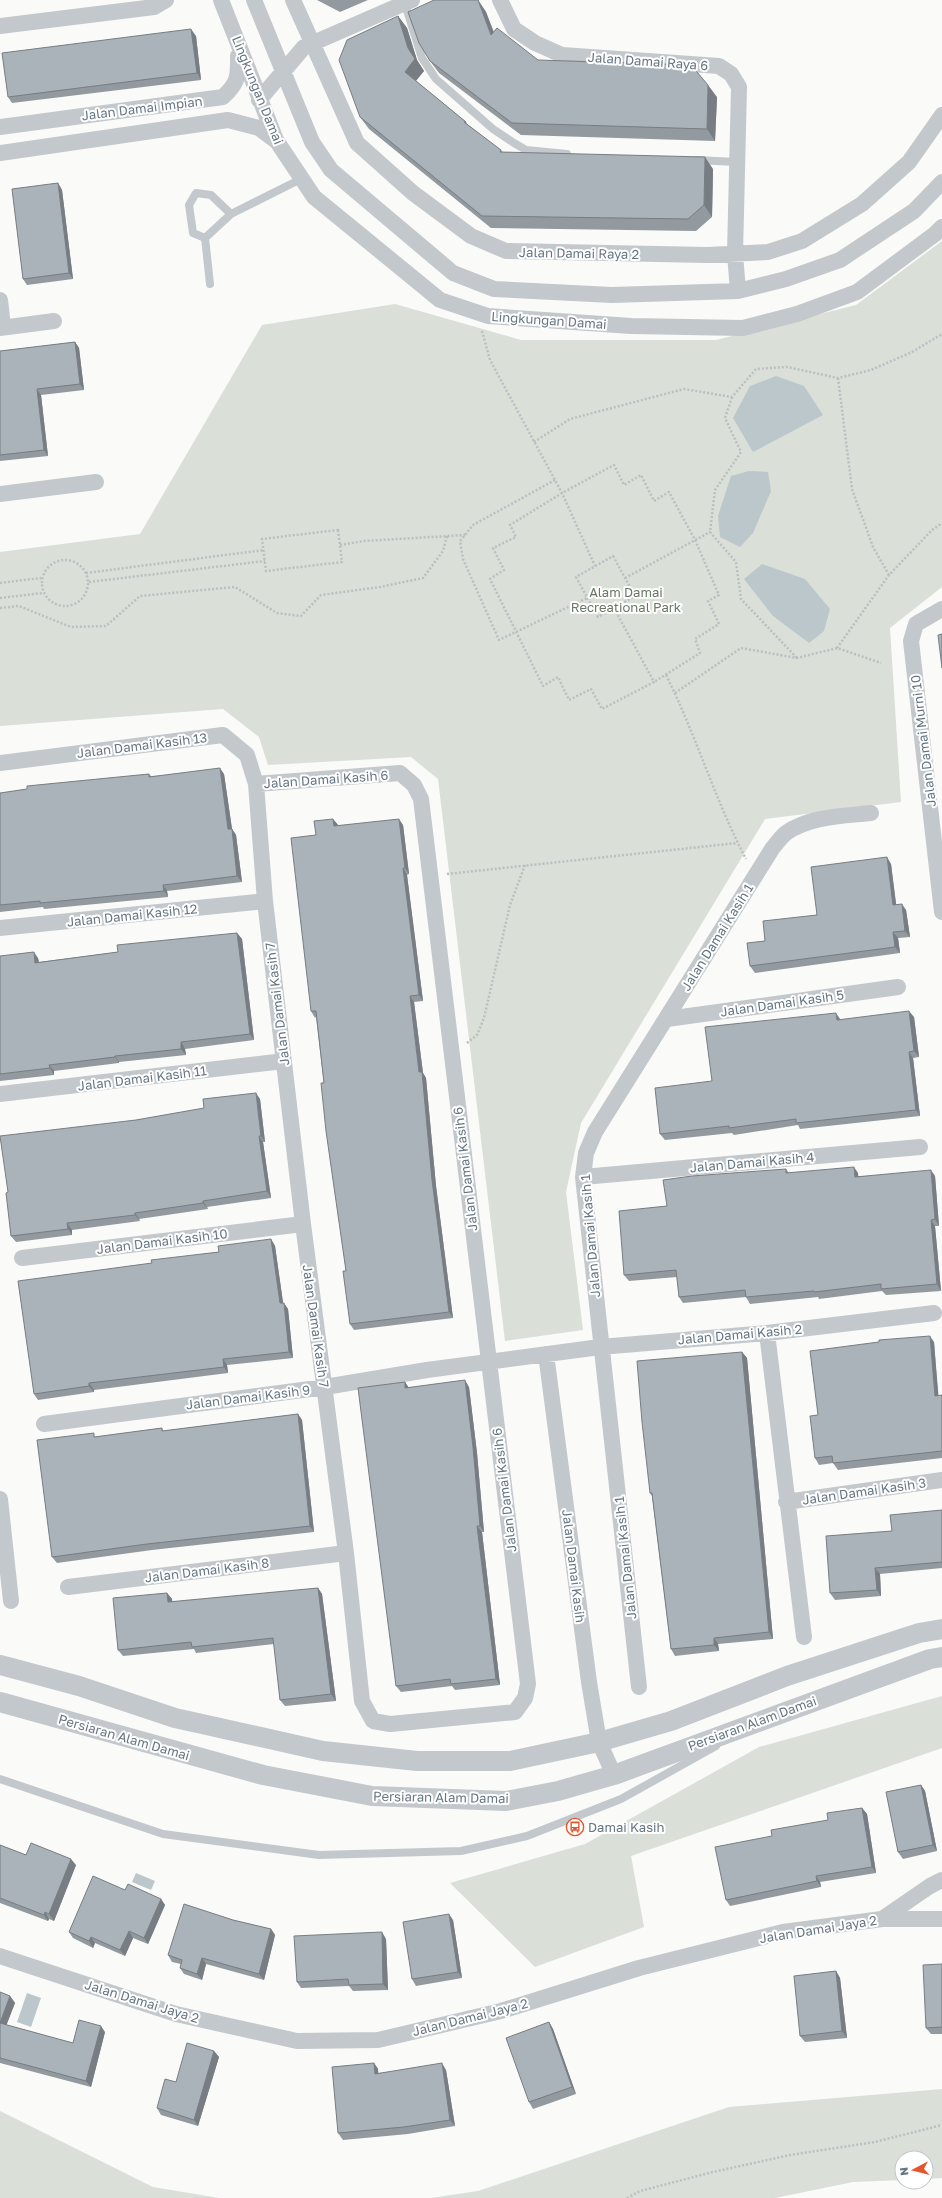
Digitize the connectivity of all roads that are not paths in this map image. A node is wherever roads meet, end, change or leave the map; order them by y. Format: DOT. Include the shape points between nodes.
graph roads {
  1 [pos="166,0"];
  2 [pos="221,0"];
  3 [pos="254,0"];
  4 [pos="293,0"];
  5 [pos="500,0"];
  6 [pos="407,1"];
  7 [pos="0,26"];
  8 [pos="237,41"];
  9 [pos="312,43"];
  10 [pos="282,72"];
  11 [pos="259,100"];
  12 [pos="942,115"];
  13 [pos="0,127"];
  14 [pos="276,140"];
  15 [pos="0,153"];
  16 [pos="573,155"];
  17 [pos="690,160"];
  18 [pos="737,162"];
  19 [pos="301,178"];
  20 [pos="942,182"];
  21 [pos="231,214"];
  22 [pos="942,227"];
  23 [pos="205,238"];
  24 [pos="735,254"];
  25 [pos="210,284"];
  26 [pos="738,291"];
  27 [pos="0,300"];
  28 [pos="54,321"];
  29 [pos="2,328"];
  30 [pos="96,482"];
  31 [pos="0,494"];
  32 [pos="942,609"];
  33 [pos="0,763"];
  34 [pos="256,784"];
  35 [pos="871,813"];
  36 [pos="940,871"];
  37 [pos="265,901"];
  38 [pos="942,912"];
  39 [pos="0,928"];
  40 [pos="898,987"];
  41 [pos="667,1019"];
  42 [pos="284,1061"];
  43 [pos="0,1094"];
  44 [pos="920,1147"];
  45 [pos="583,1177"];
  46 [pos="303,1224"];
  47 [pos="22,1258"];
  48 [pos="934,1313"];
  49 [pos="767,1333"];
  50 [pos="600,1347"];
  51 [pos="546,1354"];
  52 [pos="489,1363"];
  53 [pos="325,1387"];
  54 [pos="44,1424"];
  55 [pos="942,1480"];
  56 [pos="0,1498"];
  57 [pos="786,1502"];
  58 [pos="346,1553"];
  59 [pos="68,1587"];
  60 [pos="11,1601"];
  61 [pos="942,1629"];
  62 [pos="804,1637"];
  63 [pos="942,1657"];
  64 [pos="0,1665"];
  65 [pos="640,1687"];
  66 [pos="0,1702"];
  67 [pos="515,1712"];
  68 [pos="770,1717"];
  69 [pos="599,1742"];
  70 [pos="614,1775"];
  71 [pos="0,1779"];
  72 [pos="942,1880"];
  73 [pos="882,1919"];
  74 [pos="942,1919"];
  75 [pos="0,1956"];
  1 -- 7 [label="street" via="154,7"];
  2 -- 8 [label="street, Lingkungan Damai"];
  3 -- 10 [label="street"];
  4 -- 9 [label="street, Jalan Damai Raya 2"];
  5 -- 18 [label="street, Jalan Damai Raya 6" via="514,29 534,43 562,55 719,66 731,74 739,86"];
  6 -- 9 [label="street"];
  6 -- 16 [label="lane" via="422,58 436,79 493,129 526,150"];
  8 -- 11 [label="street, Lingkungan Damai"];
  8 -- 13 [label="street, Jalan Damai Impian" via="238,78 232,89 223,97"];
  9 -- 10 [label="street" via="304,47"];
  9 -- 24 [label="street, Jalan Damai Raya 2" via="357,143 412,193 472,236 506,251"];
  10 -- 11 [label="street"];
  10 -- 26 [label="street" via="312,142 331,170 453,273 494,289 612,295"];
  11 -- 14 [label="street, Lingkungan Damai"];
  12 -- 24 [label="street, Jalan Damai Raya 2" via="910,162 862,204 802,240 768,252"];
  14 -- 15 [label="street, Jalan Damai Impian" via="259,128 228,120"];
  14 -- 19 [label="street, Lingkungan Damai"];
  17 -- 18 [label="lane"];
  18 -- 24 [label="street, Jalan Damai Raya 6"];
  19 -- 21 [label="lane"];
  19 -- 22 [label="street, Lingkungan Damai" via="314,197 440,300 488,316 631,326 743,328 797,314 857,292"];
  20 -- 26 [label="street" via="914,211 840,260 786,279"];
  21 -- 23 [label="lane"];
  21 -- 23 [label="lane" via="211,194 196,193 189,205 193,233"];
  23 -- 25 [label="lane"];
  24 -- 26 [label="street, Jalan Damai Raya 6"];
  27 -- 29 [label="street"];
  28 -- 29 [label="street"];
  30 -- 31 [label="street"];
  32 -- 36 [label="street, Jalan Damai Murni 10" via="916,624 911,641"];
  33 -- 34 [label="street, Jalan Damai Kasih 13" via="223,735 246,755"];
  34 -- 37 [label="street, Jalan Damai Kasih 7"];
  34 -- 52 [label="street, Jalan Damai Kasih 6" via="400,773 414,785 421,799"];
  35 -- 41 [label="street, Jalan Damai Kasih 1" via="825,818 786,833 772,849"];
  36 -- 38 [label="street, Jalan Damai Murni 10"];
  37 -- 39 [label="street, Jalan Damai Kasih 12"];
  37 -- 42 [label="street, Jalan Damai Kasih 7"];
  40 -- 41 [label="street, Jalan Damai Kasih 5"];
  41 -- 45 [label="street, Jalan Damai Kasih 1" via="595,1132 586,1153"];
  42 -- 43 [label="street, Jalan Damai Kasih 11"];
  42 -- 46 [label="street, Jalan Damai Kasih 7"];
  44 -- 45 [label="street, Jalan Damai Kasih 4"];
  45 -- 50 [label="street, Jalan Damai Kasih 1"];
  46 -- 47 [label="street, Jalan Damai Kasih 10"];
  46 -- 53 [label="street, Jalan Damai Kasih 7"];
  48 -- 49 [label="street, Jalan Damai Kasih 2"];
  49 -- 50 [label="street, Jalan Damai Kasih 2"];
  49 -- 57 [label="street"];
  50 -- 51 [label="street, Jalan Damai Kasih 2"];
  50 -- 65 [label="street, Jalan Damai Kasih 1"];
  51 -- 52 [label="street, Jalan Damai Kasih 9"];
  51 -- 69 [label="street, Jalan Damai Kasih"];
  52 -- 53 [label="street, Jalan Damai Kasih 9" via="427,1370"];
  52 -- 67 [label="street, Jalan Damai Kasih 6" via="528,1684 525,1698"];
  53 -- 54 [label="street, Jalan Damai Kasih 9"];
  53 -- 58 [label="street, Jalan Damai Kasih 7"];
  55 -- 57 [label="street, Jalan Damai Kasih 3"];
  56 -- 60 [label="street"];
  57 -- 62 [label="street"];
  58 -- 59 [label="street, Jalan Damai Kasih 8"];
  58 -- 67 [label="street, Jalan Damai Kasih 7" via="362,1702 373,1721 390,1724"];
  61 -- 69 [label="street" via="919,1633 787,1676 671,1721"];
  63 -- 68 [label="street, Persiaran Alam Damai" via="930,1659"];
  64 -- 69 [label="street" via="79,1686 175,1718 324,1751 417,1761 510,1762"];
  66 -- 70 [label="street, Persiaran Alam Damai" via="263,1775 372,1796 506,1800 558,1791"];
  68 -- 70 [label="street, Persiaran Alam Damai"];
  68 -- 71 [label="lane" via="621,1799 527,1836 461,1851 319,1854 163,1834"];
  69 -- 70 [label="street, Jalan Damai Kasih"];
  72 -- 73 [label="street"];
  73 -- 74 [label="street, Jalan Damai Jaya 2"];
  73 -- 75 [label="street, Jalan Damai Jaya 2" via="776,1934 639,1968 501,2012 378,2040 297,2041 176,2014"];
}
